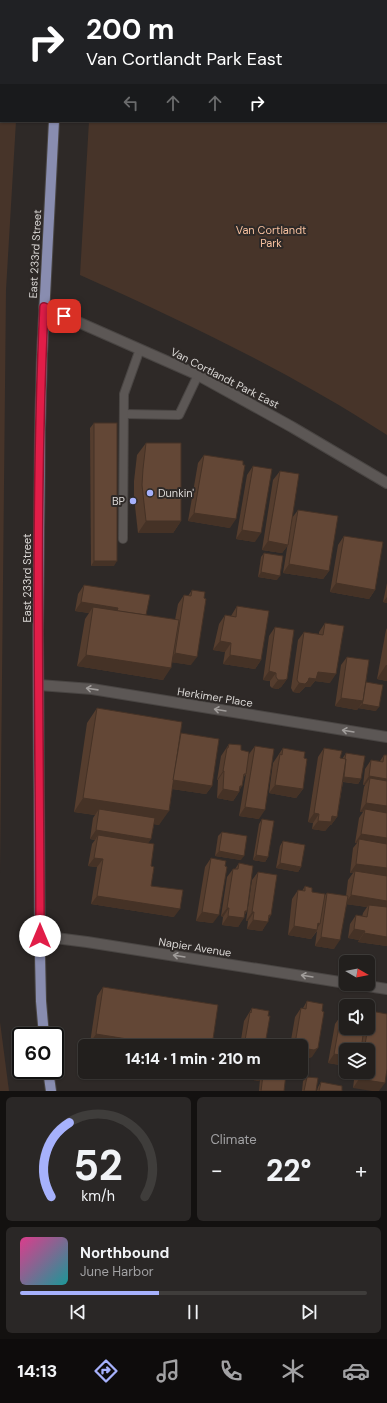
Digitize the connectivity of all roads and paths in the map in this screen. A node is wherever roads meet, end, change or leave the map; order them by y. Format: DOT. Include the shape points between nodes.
graph roads {
  1 [pos="54,122"];
  2 [pos="44,307"];
  3 [pos="140,349"];
  4 [pos="198,375"];
  5 [pos="124,414"];
  6 [pos="387,483"];
  7 [pos="123,539"];
  8 [pos="39,685"];
  9 [pos="387,737"];
  10 [pos="40,936"];
  11 [pos="339,982"];
  12 [pos="375,987"];
  13 [pos="387,989"];
  14 [pos="43,1027"];
  15 [pos="49,1079"];
  16 [pos="51,1091"];
  1 -- 2 [label="main road, East 233rd Street"];
  2 -- 3 [label="street, Van Cortlandt Park East"];
  2 -- 8 [label="main road, East 233rd Street" via="39,482"];
  3 -- 4 [label="street, Van Cortlandt Park East"];
  3 -- 5 [label="lane" via="124,394"];
  4 -- 5 [label="lane" via="179,415"];
  4 -- 6 [label="street, Van Cortlandt Park East"];
  5 -- 7 [label="lane"];
  9 -- 8 [label="street, Herkimer Place, one-way" via="92,689"];
  8 -- 10 [label="main road, East 233rd Street"];
  11 -- 10 [label="street, Napier Avenue, one-way"];
  10 -- 14 [label="main road, East 233rd Street"];
  12 -- 13 [label="street"];
  15 -- 16 [label="main road"];
}
